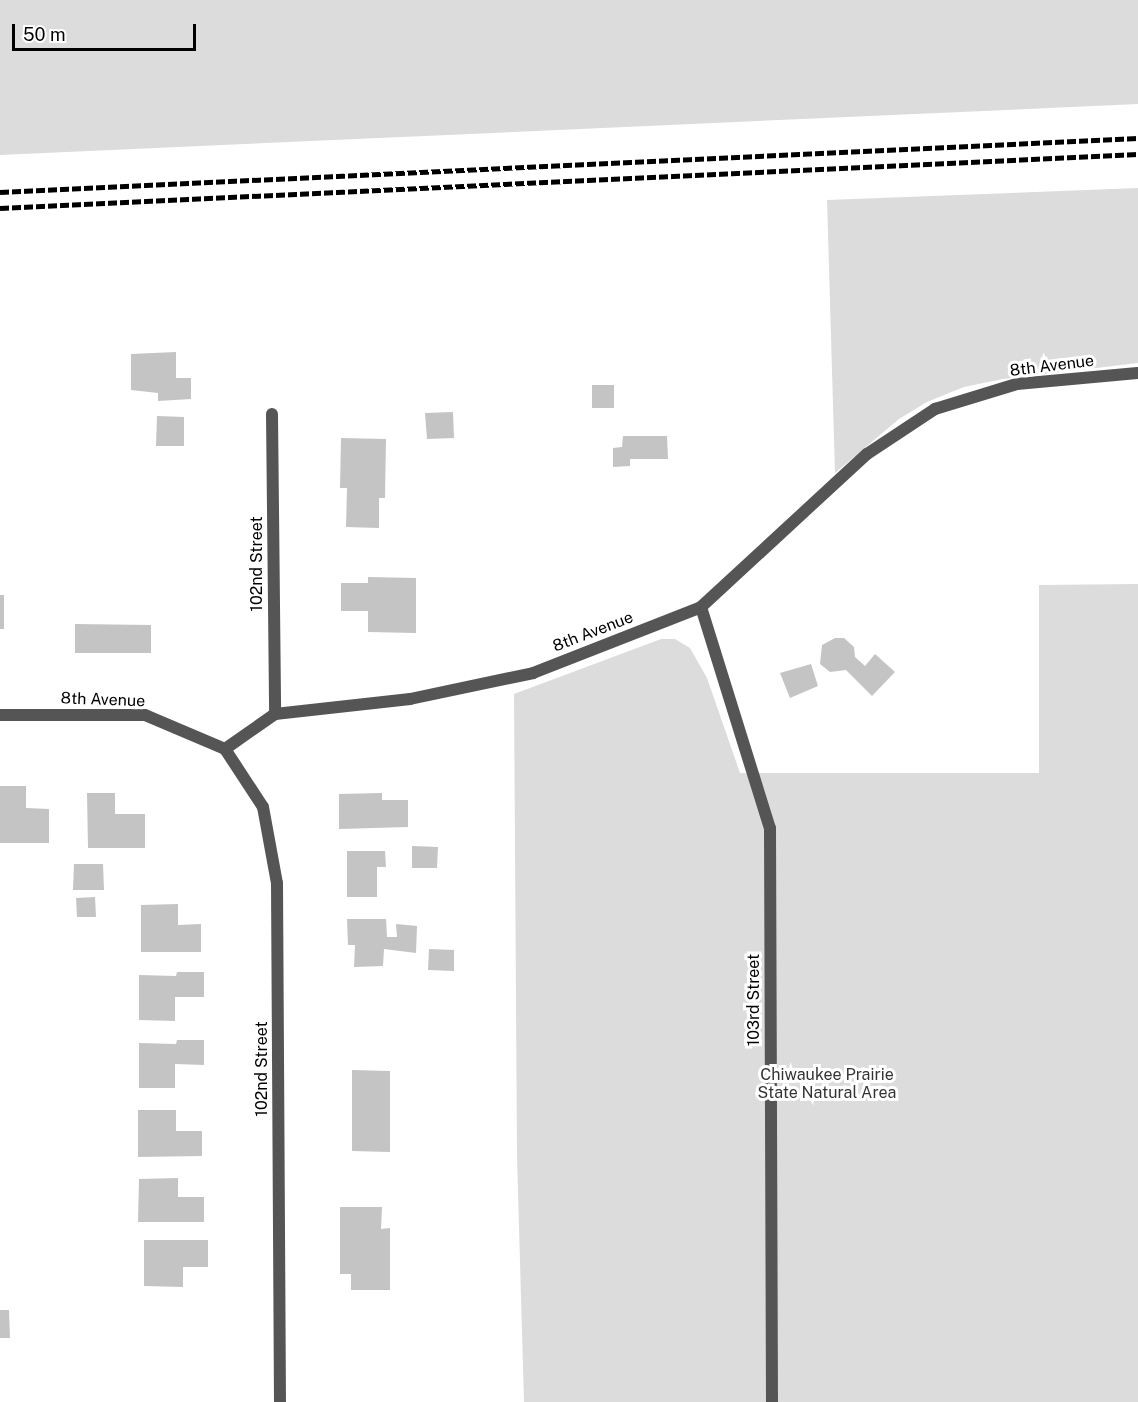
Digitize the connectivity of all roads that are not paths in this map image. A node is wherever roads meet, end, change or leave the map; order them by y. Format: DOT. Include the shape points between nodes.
graph roads {
  1 [pos="1138,373"];
  2 [pos="272,414"];
  3 [pos="701,607"];
  4 [pos="274,714"];
  5 [pos="0,715"];
  6 [pos="225,749"];
  7 [pos="280,1402"];
  8 [pos="772,1402"];
  1 -- 3 [label="street, 8th Avenue" via="1017,384 934,409 867,454"];
  2 -- 4 [label="street, 102nd Street"];
  3 -- 4 [label="street, 8th Avenue" via="533,673 410,699"];
  3 -- 8 [label="street, 103rd Street" via="770,828"];
  4 -- 6 [label="street, 8th Avenue"];
  5 -- 6 [label="street, 8th Avenue" via="145,715"];
  6 -- 7 [label="street, 102nd Street" via="264,807 277,883"];
}
